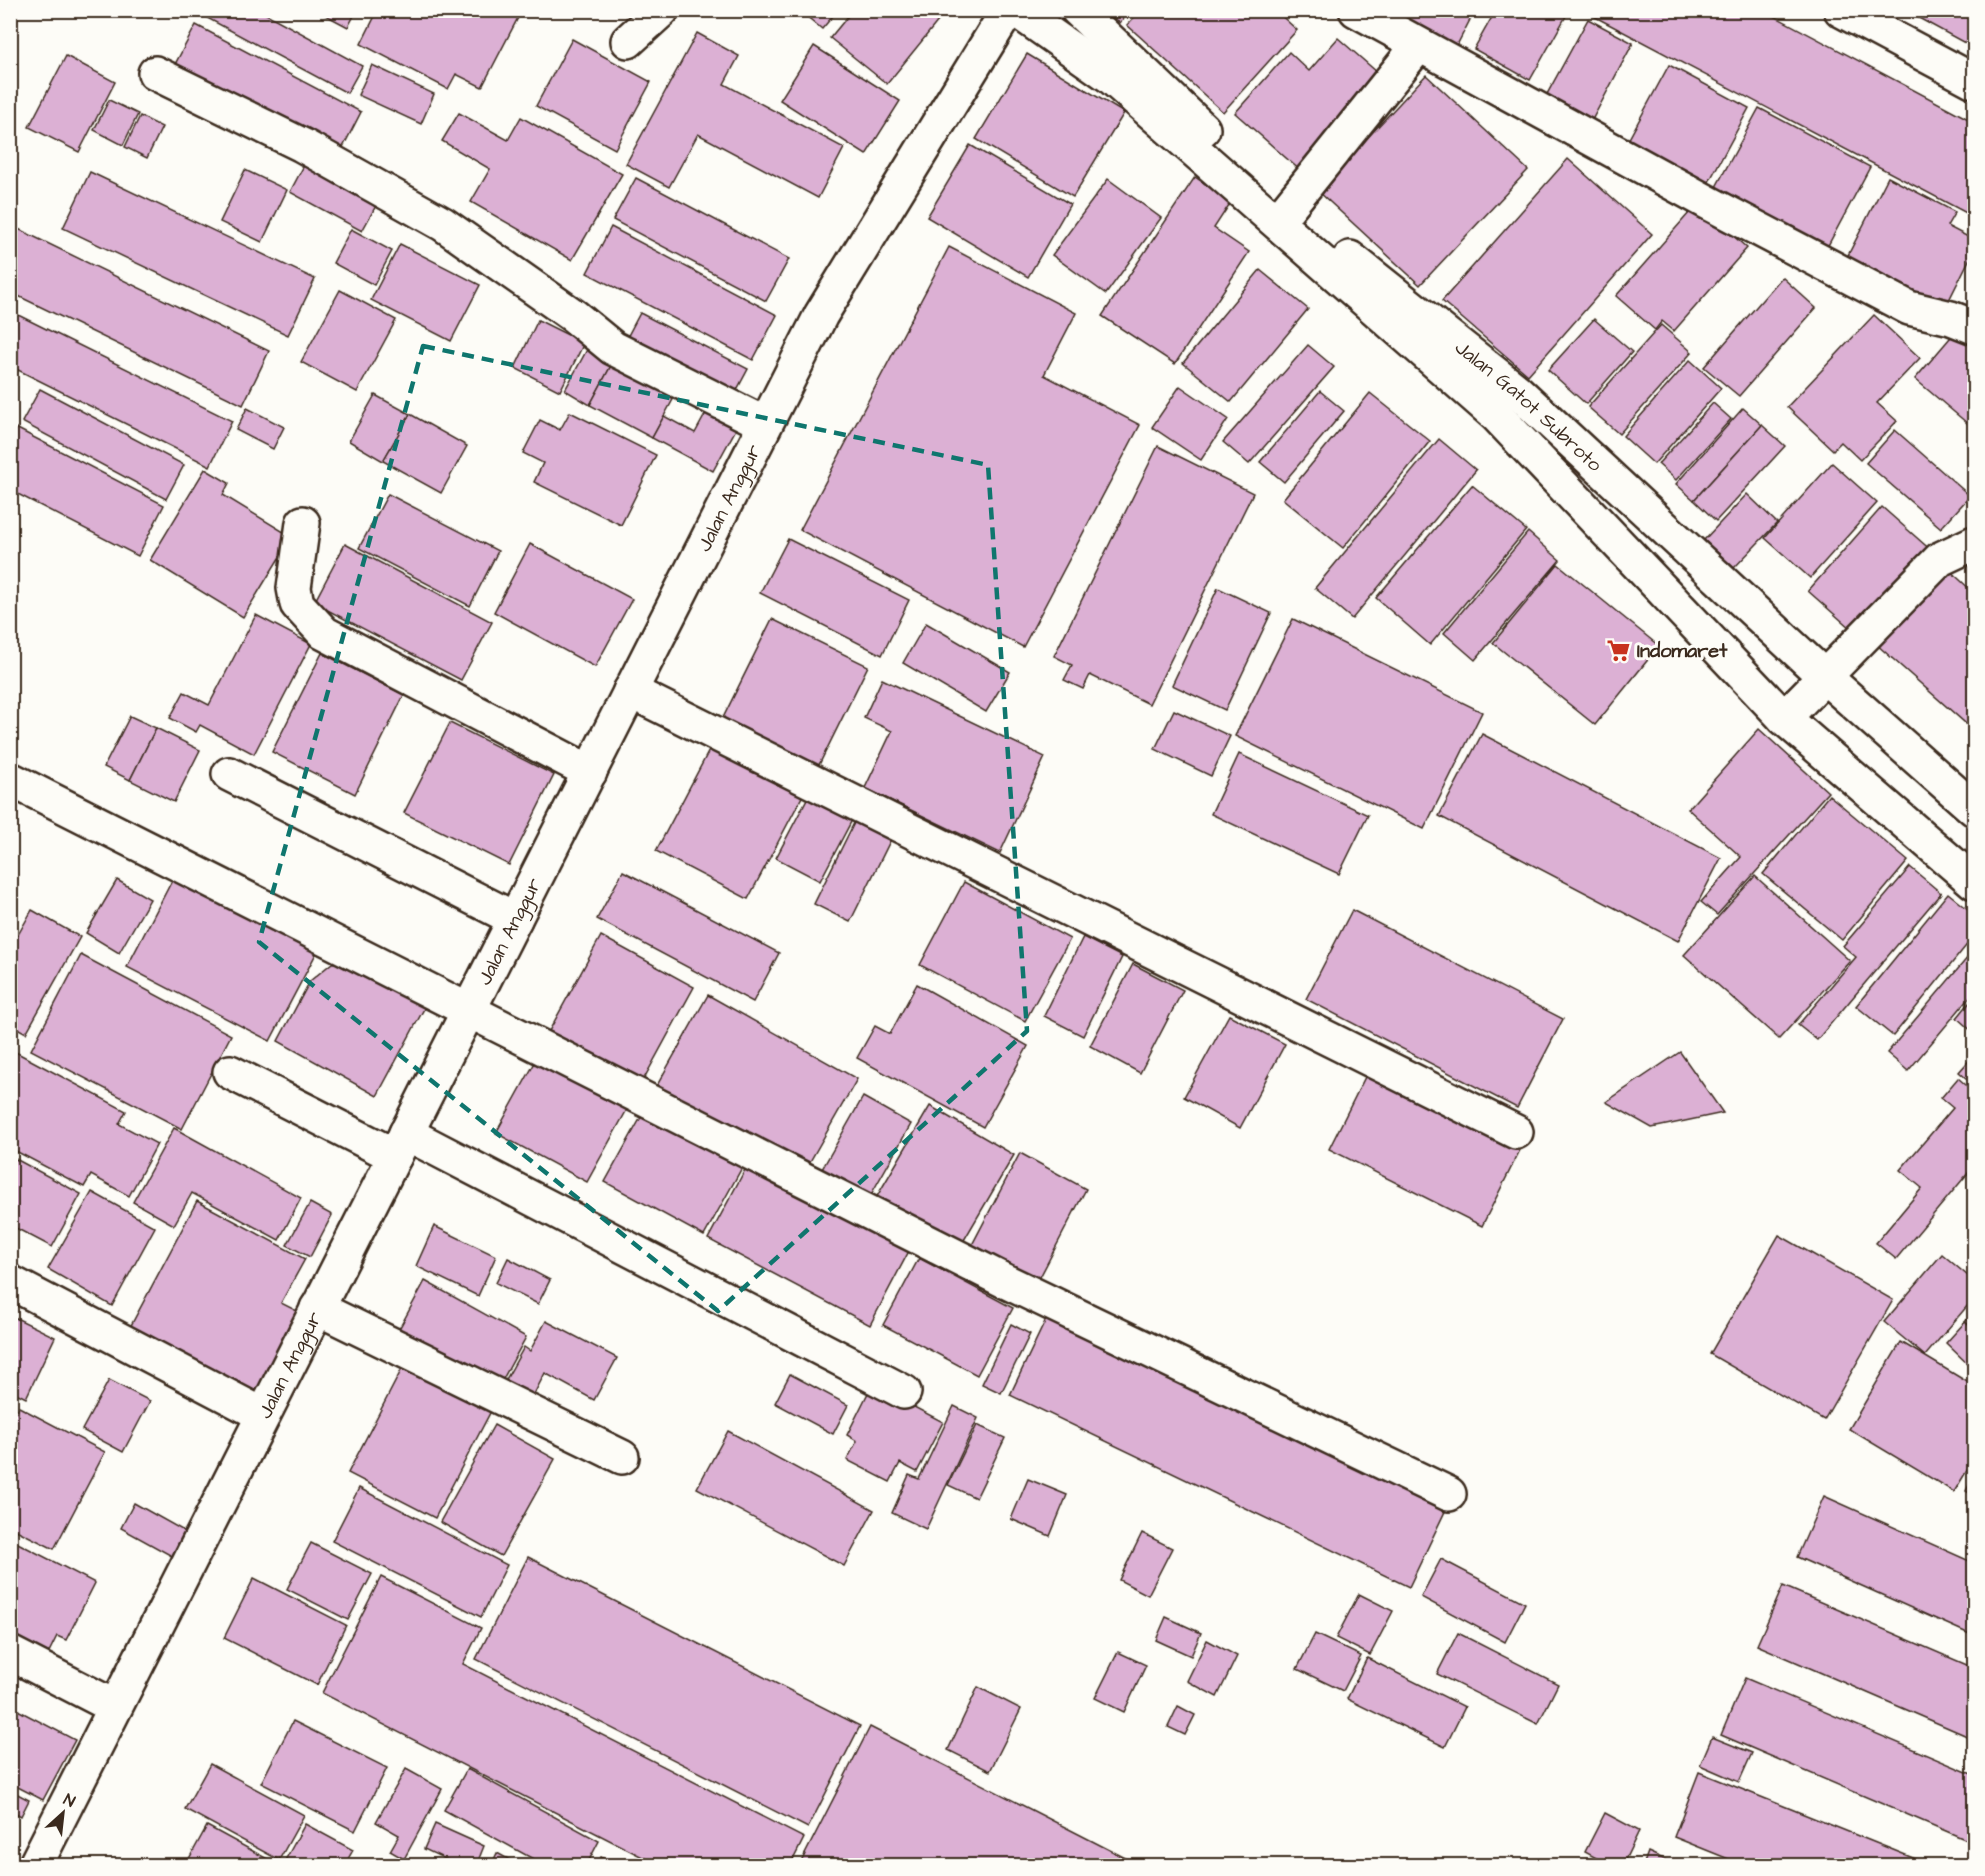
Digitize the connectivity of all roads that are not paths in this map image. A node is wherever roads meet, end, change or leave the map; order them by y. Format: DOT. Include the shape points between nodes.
graph roads {
  1 [pos="662,10"];
  2 [pos="1008,10"];
  3 [pos="1016,10"];
  4 [pos="1078,10"];
  5 [pos="1356,10"];
  6 [pos="1841,10"];
  7 [pos="628,41"];
  8 [pos="1418,46"];
  9 [pos="155,73"];
  10 [pos="1974,81"];
  11 [pos="1287,209"];
  12 [pos="1974,327"];
  13 [pos="1517,391"];
  14 [pos="1496,415"];
  15 [pos="765,424"];
  16 [pos="303,523"];
  17 [pos="1974,543"];
  18 [pos="1825,677"];
  19 [pos="630,691"];
  20 [pos="1784,718"];
  21 [pos="590,772"];
  22 [pos="229,774"];
  23 [pos="10,779"];
  24 [pos="1974,809"];
  25 [pos="1974,882"];
  26 [pos="515,919"];
  27 [pos="468,1010"];
  28 [pos="230,1072"];
  29 [pos="1516,1132"];
  30 [pos="401,1144"];
  31 [pos="10,1282"];
  32 [pos="317,1308"];
  33 [pos="904,1392"];
  34 [pos="263,1415"];
  35 [pos="622,1457"];
  36 [pos="1449,1494"];
  37 [pos="10,1653"];
  38 [pos="115,1707"];
  39 [pos="35,1866"];
  1 -- 7 [label="street"];
  2 -- 15 [label="street, Jalan Anggur" via="821,315"];
  3 -- 14 [label="street" via="1111,77"];
  4 -- 11 [label="street, Jalan Gatot Subroto"];
  5 -- 8 [label="street"];
  6 -- 10 [label="street"];
  8 -- 11 [label="street"];
  8 -- 12 [label="street" via="1909,308"];
  9 -- 15 [label="street" via="302,145 443,224 613,348"];
  11 -- 13 [label="street, Jalan Gatot Subroto"];
  13 -- 14 [label="street"];
  13 -- 18 [label="street, Jalan Gatot Subroto"];
  14 -- 20 [label="street"];
  15 -- 19 [label="street, Jalan Anggur"];
  16 -- 21 [label="street" via="294,588 297,604 324,633"];
  17 -- 18 [label="street" via="1940,559"];
  18 -- 20 [label="street"];
  18 -- 24 [label="street, Jalan Gatot Subroto"];
  19 -- 21 [label="street, Jalan Anggur"];
  19 -- 29 [label="street"];
  20 -- 25 [label="street"];
  21 -- 26 [label="street, Jalan Anggur"];
  22 -- 26 [label="street"];
  23 -- 27 [label="street"];
  26 -- 27 [label="street, Jalan Anggur"];
  27 -- 30 [label="street, Jalan Anggur"];
  27 -- 36 [label="street" via="1005,1281"];
  28 -- 30 [label="street"];
  30 -- 32 [label="street, Jalan Anggur"];
  30 -- 33 [label="street"];
  31 -- 34 [label="street"];
  32 -- 34 [label="street, Jalan Anggur"];
  32 -- 35 [label="street"];
  34 -- 38 [label="street, Jalan Anggur"];
  37 -- 38 [label="street"];
  38 -- 39 [label="street, Jalan Anggur"];
}
